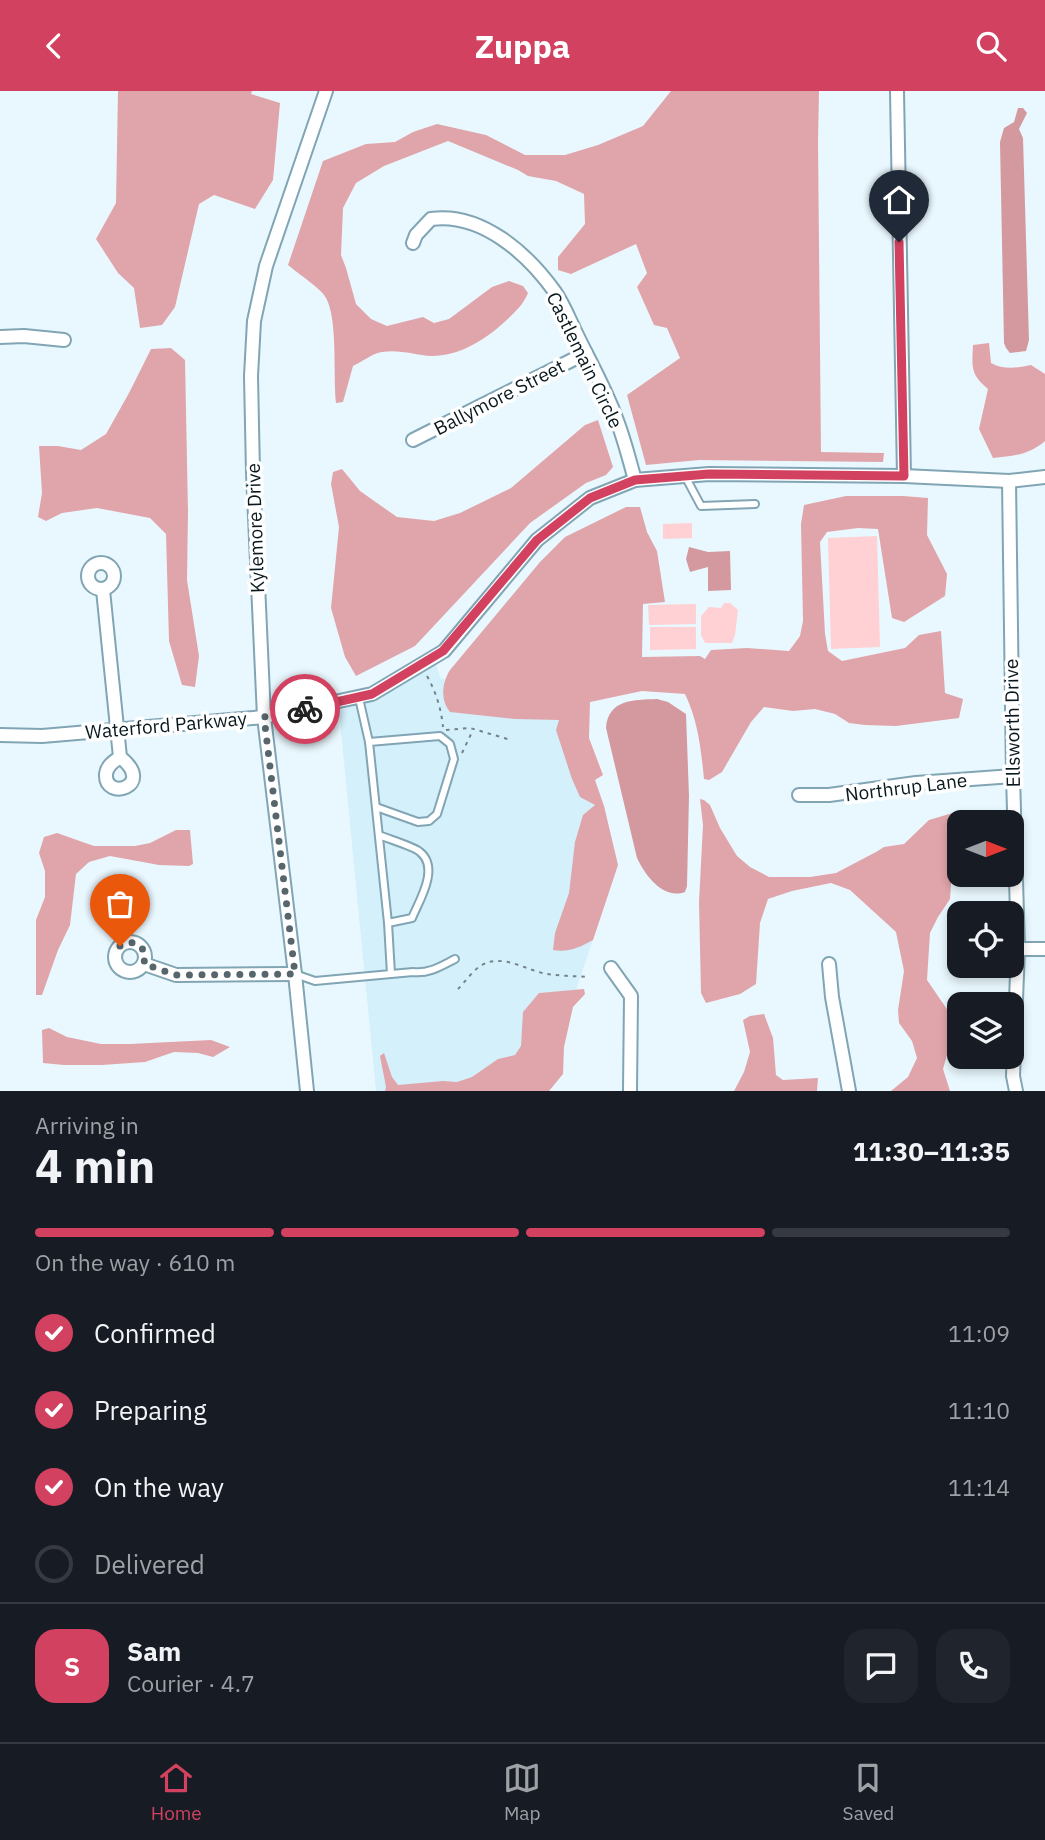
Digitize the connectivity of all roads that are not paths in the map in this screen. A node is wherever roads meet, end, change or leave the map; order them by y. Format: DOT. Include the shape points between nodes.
graph roads {
  1 [pos="326,91"];
  2 [pos="897,91"];
  3 [pos="413,243"];
  4 [pos="0,337"];
  5 [pos="64,340"];
  6 [pos="586,353"];
  7 [pos="413,440"];
  8 [pos="685,476"];
  9 [pos="904,476"];
  10 [pos="1045,477"];
  11 [pos="635,480"];
  12 [pos="1009,481"];
  13 [pos="755,504"];
  14 [pos="103,590"];
  15 [pos="359,698"];
  16 [pos="264,717"];
  17 [pos="116,730"];
  18 [pos="0,735"];
  19 [pos="369,742"];
  20 [pos="120,757"];
  21 [pos="1013,776"];
  22 [pos="799,795"];
  23 [pos="376,807"];
  24 [pos="379,835"];
  25 [pos="1017,901"];
  26 [pos="388,923"];
  27 [pos="1024,949"];
  28 [pos="1045,949"];
  29 [pos="455,959"];
  30 [pos="144,964"];
  31 [pos="829,964"];
  32 [pos="611,968"];
  33 [pos="295,974"];
  34 [pos="391,975"];
  35 [pos="1017,978"];
  36 [pos="307,1091"];
  37 [pos="631,1091"];
  38 [pos="849,1091"];
  39 [pos="1016,1091"];
  1 -- 16 [label="street, Kylemore Drive" via="266,266 254,321 253,473"];
  2 -- 9 [label="street"];
  3 -- 6 [label="street, Castlemain Circle" via="431,219 446,217 497,235 531,261 556,294"];
  4 -- 5 [label="street"];
  6 -- 7 [label="street, Ballymore Street"];
  6 -- 11 [label="street, Castlemain Circle" via="616,417"];
  8 -- 9 [label="street, Waterford Parkway"];
  8 -- 11 [label="street, Waterford Parkway"];
  8 -- 13 [label="lane" via="701,506"];
  9 -- 12 [label="street, Waterford Parkway"];
  10 -- 12 [label="street, Waterford Parkway"];
  11 -- 15 [label="street, Waterford Parkway" via="590,498 542,535 443,651"];
  12 -- 21 [label="street, Ellsworth Drive"];
  14 -- 17 [label="street"];
  15 -- 16 [label="street, Waterford Parkway"];
  15 -- 19 [label="lane"];
  16 -- 17 [label="street, Waterford Parkway"];
  16 -- 33 [label="street, Kylemore Drive"];
  17 -- 18 [label="street, Waterford Parkway"];
  17 -- 20 [label="street"];
  19 -- 23 [label="lane"];
  19 -- 23 [label="lane" via="440,736 450,744 454,759 437,814 429,821 418,822"];
  21 -- 22 [label="street, Northrup Lane"];
  21 -- 25 [label="street, Ellsworth Drive"];
  23 -- 24 [label="lane"];
  24 -- 26 [label="lane"];
  24 -- 26 [label="lane" via="421,852 429,867 412,918"];
  26 -- 34 [label="lane"];
  27 -- 28 [label="street"];
  29 -- 34 [label="lane" via="431,971"];
  30 -- 33 [label="street" via="176,975"];
  31 -- 38 [label="street"];
  32 -- 37 [label="street" via="631,996"];
  33 -- 34 [label="lane" via="315,981"];
  33 -- 36 [label="street, Kylemore Drive"];
  35 -- 39 [label="street, Ellsworth Drive"];
}
